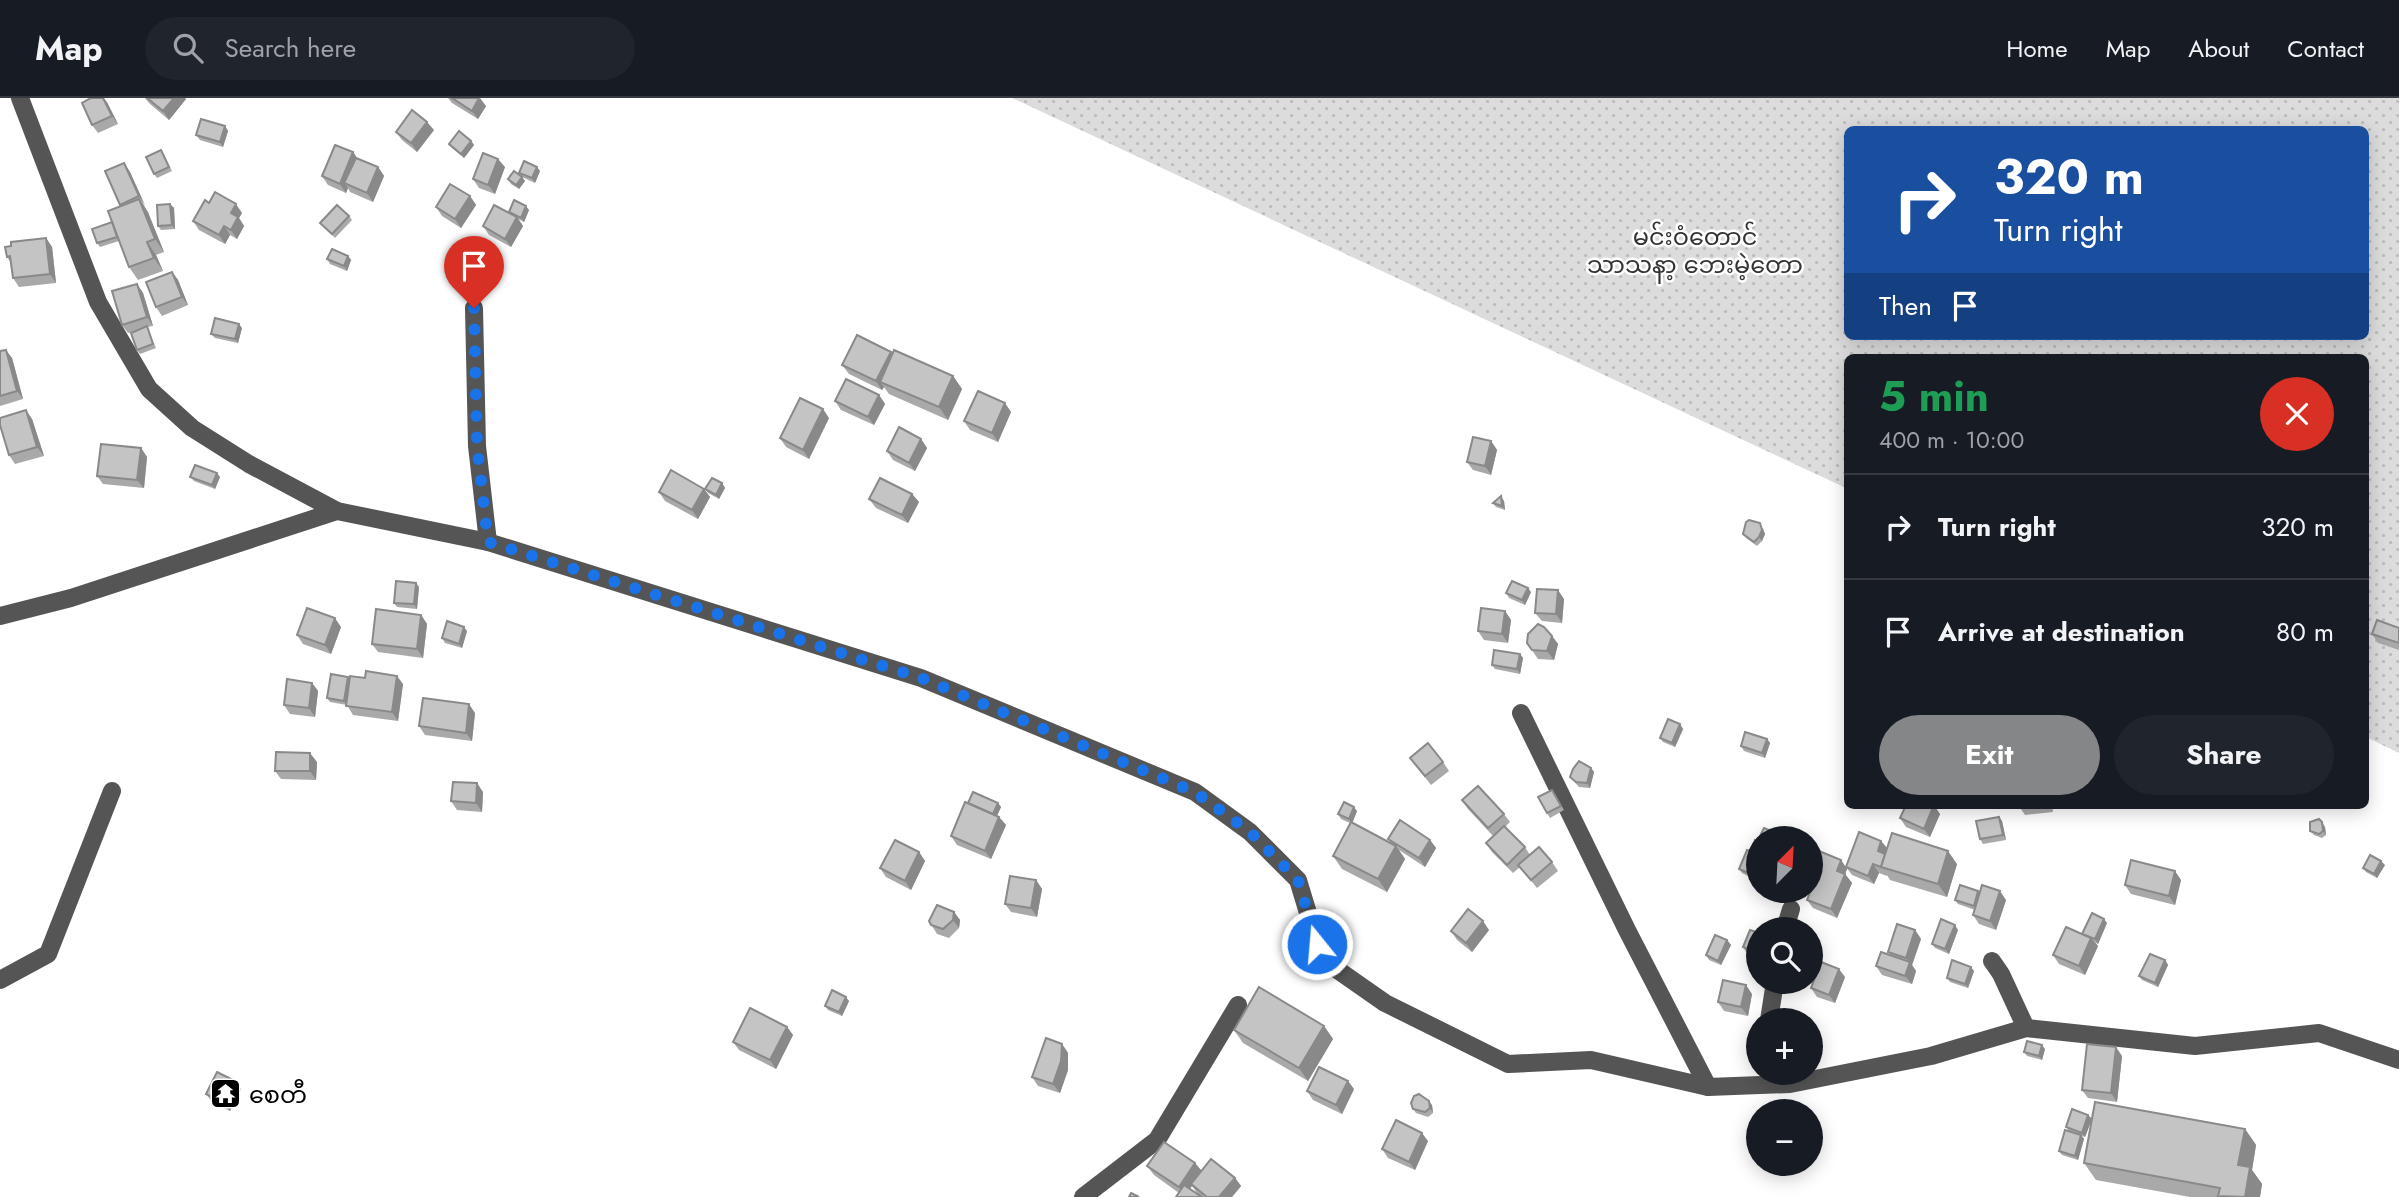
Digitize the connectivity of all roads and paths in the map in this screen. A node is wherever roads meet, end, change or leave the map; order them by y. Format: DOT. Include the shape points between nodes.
graph roads {
  1 [pos="20,98"];
  2 [pos="474,308"];
  3 [pos="337,511"];
  4 [pos="488,542"];
  5 [pos="0,616"];
  6 [pos="1521,713"];
  7 [pos="112,791"];
  8 [pos="1791,909"];
  9 [pos="1789,917"];
  10 [pos="1992,961"];
  11 [pos="0,980"];
  12 [pos="1238,1005"];
  13 [pos="2026,1028"];
  14 [pos="2399,1060"];
  15 [pos="1823,1072"];
  16 [pos="1746,1082"];
  17 [pos="1708,1087"];
  18 [pos="1083,1197"];
  1 -- 3 [label="street" via="99,302 149,389 192,428"];
  2 -- 4 [label="street" via="477,446"];
  3 -- 4 [label="street"];
  3 -- 5 [label="street" via="71,598"];
  4 -- 17 [label="street" via="921,678 1195,792 1250,832 1298,880 1322,959 1385,1003 1508,1064 1591,1060"];
  6 -- 17 [label="street"];
  7 -- 11 [label="street" via="48,954"];
  8 -- 9 [label="street"];
  10 -- 13 [label="street"];
  12 -- 18 [label="street" via="1157,1140"];
  13 -- 14 [label="street" via="2195,1046 2319,1033"];
  13 -- 15 [label="street" via="1931,1056"];
  16 -- 17 [label="street"];
}
